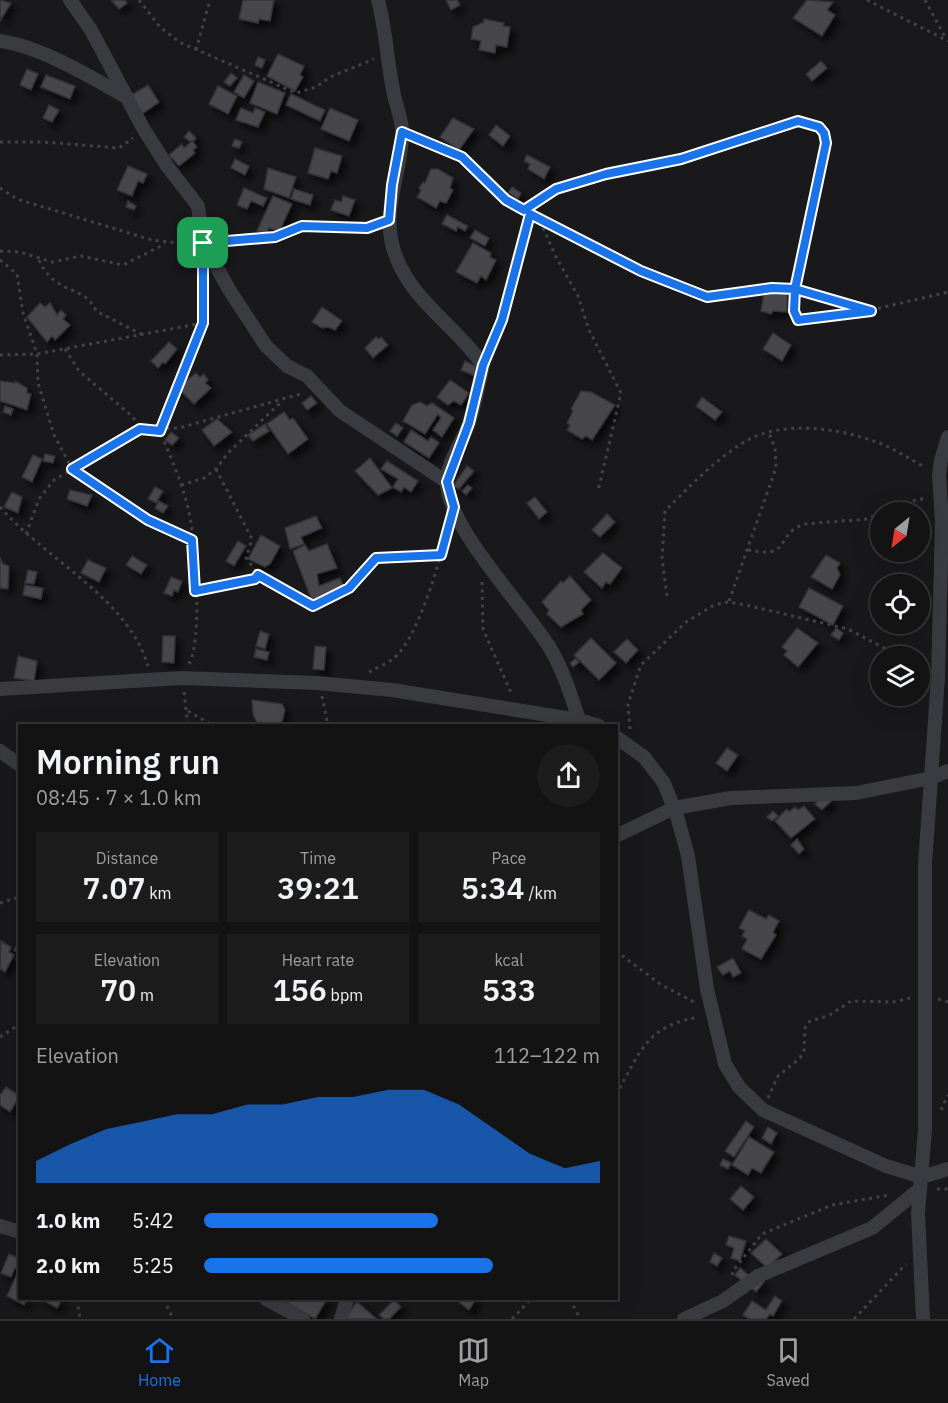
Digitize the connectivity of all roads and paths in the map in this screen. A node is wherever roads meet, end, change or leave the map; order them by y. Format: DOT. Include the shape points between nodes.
graph roads {
  1 [pos="70,0"];
  2 [pos="139,0"];
  3 [pos="210,0"];
  4 [pos="378,0"];
  5 [pos="867,0"];
  6 [pos="925,0"];
  7 [pos="0,41"];
  8 [pos="947,41"];
  9 [pos="196,51"];
  10 [pos="386,54"];
  11 [pos="128,98"];
  12 [pos="143,128"];
  13 [pos="402,132"];
  14 [pos="0,142"];
  15 [pos="0,188"];
  16 [pos="524,210"];
  17 [pos="530,214"];
  18 [pos="540,219"];
  19 [pos="389,220"];
  20 [pos="167,243"];
  21 [pos="203,243"];
  22 [pos="0,251"];
  23 [pos="39,259"];
  24 [pos="0,261"];
  25 [pos="204,275"];
  26 [pos="795,289"];
  27 [pos="948,292"];
  28 [pos="871,311"];
  29 [pos="203,323"];
  30 [pos="143,335"];
  31 [pos="65,349"];
  32 [pos="37,354"];
  33 [pos="0,355"];
  34 [pos="483,365"];
  35 [pos="319,388"];
  36 [pos="281,401"];
  37 [pos="140,429"];
  38 [pos="160,431"];
  39 [pos="769,433"];
  40 [pos="948,437"];
  41 [pos="72,469"];
  42 [pos="216,469"];
  43 [pos="939,475"];
  44 [pos="447,482"];
  45 [pos="181,485"];
  46 [pos="598,491"];
  47 [pos="939,497"];
  48 [pos="0,507"];
  49 [pos="454,507"];
  50 [pos="26,534"];
  51 [pos="192,540"];
  52 [pos="748,550"];
  53 [pos="441,555"];
  54 [pos="483,558"];
  55 [pos="258,575"];
  56 [pos="195,591"];
  57 [pos="667,596"];
  58 [pos="728,602"];
  59 [pos="880,646"];
  60 [pos="181,678"];
  61 [pos="152,680"];
  62 [pos="317,683"];
  63 [pos="344,685"];
  64 [pos="0,689"];
  65 [pos="515,710"];
  66 [pos="188,711"];
  67 [pos="579,720"];
  68 [pos="188,724"];
  69 [pos="211,724"];
  70 [pos="328,724"];
  71 [pos="592,724"];
  72 [pos="618,738"];
  73 [pos="633,749"];
  74 [pos="0,751"];
  75 [pos="18,764"];
  76 [pos="948,771"];
  77 [pos="931,778"];
  78 [pos="674,808"];
  79 [pos="618,835"];
  80 [pos="18,898"];
  81 [pos="0,903"];
  82 [pos="618,952"];
  83 [pos="923,993"];
  84 [pos="712,1013"];
  85 [pos="18,1025"];
  86 [pos="0,1037"];
  87 [pos="618,1091"];
  88 [pos="763,1110"];
  89 [pos="948,1169"];
  90 [pos="917,1187"];
  91 [pos="0,1226"];
  92 [pos="18,1232"];
  93 [pos="920,1247"];
  94 [pos="734,1292"];
  95 [pos="77,1300"];
  96 [pos="164,1300"];
  97 [pos="268,1300"];
  98 [pos="347,1300"];
  99 [pos="530,1300"];
  100 [pos="570,1300"];
  101 [pos="80,1319"];
  102 [pos="173,1319"];
  103 [pos="303,1319"];
  104 [pos="340,1319"];
  105 [pos="512,1319"];
  106 [pos="580,1319"];
  107 [pos="684,1319"];
  108 [pos="854,1319"];
  109 [pos="923,1319"];
  1 -- 11 [label="street"];
  2 -- 9 [label="path" via="160,27"];
  3 -- 9 [label="path"];
  4 -- 10 [label="street"];
  5 -- 8 [label="path"];
  6 -- 8 [label="path"];
  7 -- 11 [label="street" via="15,43 88,75"];
  9 -- 10 [label="path" via="296,93"];
  10 -- 13 [label="street"];
  11 -- 12 [label="street"];
  12 -- 14 [label="path" via="119,148"];
  12 -- 21 [label="street" via="198,206"];
  13 -- 16 [label="path" via="462,157 506,200"];
  13 -- 19 [label="street"];
  15 -- 20 [label="path" via="17,199"];
  16 -- 17 [label="path"];
  16 -- 26 [label="path" via="556,189 681,159 798,121 809,122 824,133 826,143"];
  17 -- 18 [label="path"];
  17 -- 34 [label="path" via="502,320"];
  18 -- 26 [label="path" via="641,271 707,297 772,288"];
  18 -- 46 [label="path" via="621,393"];
  19 -- 21 [label="path" via="367,228 302,226 275,237"];
  19 -- 34 [label="street" via="392,247 406,276 432,311"];
  20 -- 21 [label="path"];
  20 -- 23 [label="path" via="123,265 81,256 52,262"];
  21 -- 35 [label="street" via="266,346"];
  22 -- 23 [label="path" via="20,252"];
  23 -- 30 [label="path" via="51,280 79,293 92,302 96,311"];
  24 -- 32 [label="path" via="18,274 23,313"];
  25 -- 29 [label="path"];
  26 -- 28 [label="path"];
  26 -- 28 [label="path" via="797,320"];
  27 -- 28 [label="path"];
  29 -- 30 [label="path"];
  29 -- 38 [label="path"];
  30 -- 31 [label="path"];
  31 -- 32 [label="path"];
  31 -- 37 [label="path" via="79,371 127,411"];
  32 -- 33 [label="path"];
  32 -- 41 [label="path" via="41,393 54,435"];
  34 -- 44 [label="street" via="469,423"];
  35 -- 36 [label="path"];
  35 -- 44 [label="street" via="340,411"];
  36 -- 38 [label="path"];
  36 -- 42 [label="path"];
  37 -- 38 [label="path"];
  37 -- 41 [label="path"];
  38 -- 45 [label="path"];
  39 -- 43 [label="path" via="783,428 858,437 884,445"];
  39 -- 52 [label="path" via="776,468"];
  39 -- 57 [label="path" via="742,442 664,511 662,558"];
  40 -- 43 [label="street"];
  41 -- 50 [label="path" via="54,480 39,499"];
  41 -- 51 [label="path" via="148,520"];
  42 -- 45 [label="path" via="204,478"];
  42 -- 55 [label="path" via="252,539 246,558"];
  43 -- 47 [label="street"];
  44 -- 49 [label="street"];
  45 -- 51 [label="path"];
  47 -- 52 [label="path" via="913,500 868,519 804,524 795,527 775,551 767,554"];
  47 -- 77 [label="street" via="942,522 938,677"];
  48 -- 50 [label="path"];
  49 -- 53 [label="path"];
  49 -- 54 [label="street"];
  50 -- 61 [label="path" via="123,620 143,651"];
  51 -- 56 [label="path"];
  52 -- 58 [label="path"];
  53 -- 55 [label="path" via="376,558 349,588 313,606"];
  53 -- 63 [label="path" via="409,639 394,658"];
  54 -- 65 [label="path" via="483,629 510,687"];
  54 -- 67 [label="street" via="550,649 569,687"];
  55 -- 56 [label="path" via="255,579"];
  56 -- 60 [label="path" via="195,653"];
  58 -- 59 [label="path" via="848,629"];
  58 -- 73 [label="path" via="698,613 641,665 628,704"];
  60 -- 61 [label="street"];
  60 -- 62 [label="street"];
  60 -- 66 [label="path"];
  61 -- 64 [label="street"];
  62 -- 63 [label="street"];
  62 -- 70 [label="path"];
  63 -- 65 [label="street"];
  65 -- 67 [label="street"];
  66 -- 68 [label="path"];
  66 -- 69 [label="path"];
  67 -- 71 [label="street"];
  72 -- 73 [label="street"];
  73 -- 78 [label="street" via="664,783"];
  74 -- 75 [label="street"];
  76 -- 77 [label="street"];
  77 -- 78 [label="street" via="856,793 731,798"];
  77 -- 83 [label="street"];
  78 -- 79 [label="street"];
  78 -- 84 [label="street" via="688,856"];
  80 -- 81 [label="path"];
  82 -- 84 [label="path" via="660,984"];
  83 -- 88 [label="path" via="903,1001 851,1000 828,1016 810,1021 805,1028 800,1058 778,1076"];
  83 -- 90 [label="street" via="925,1130"];
  84 -- 87 [label="path" via="659,1030 642,1045"];
  84 -- 88 [label="street" via="724,1064 738,1088"];
  85 -- 86 [label="path"];
  88 -- 90 [label="street" via="886,1166"];
  89 -- 90 [label="street"];
  90 -- 93 [label="street"];
  90 -- 94 [label="street" via="872,1228 758,1276"];
  90 -- 94 [label="path" via="838,1203 762,1234 732,1272"];
  91 -- 92 [label="street"];
  93 -- 108 [label="path"];
  93 -- 109 [label="street"];
  94 -- 107 [label="street"];
  95 -- 101 [label="path"];
  96 -- 102 [label="path"];
  97 -- 103 [label="street"];
  98 -- 104 [label="street"];
  99 -- 105 [label="path"];
  100 -- 106 [label="path"];
}
